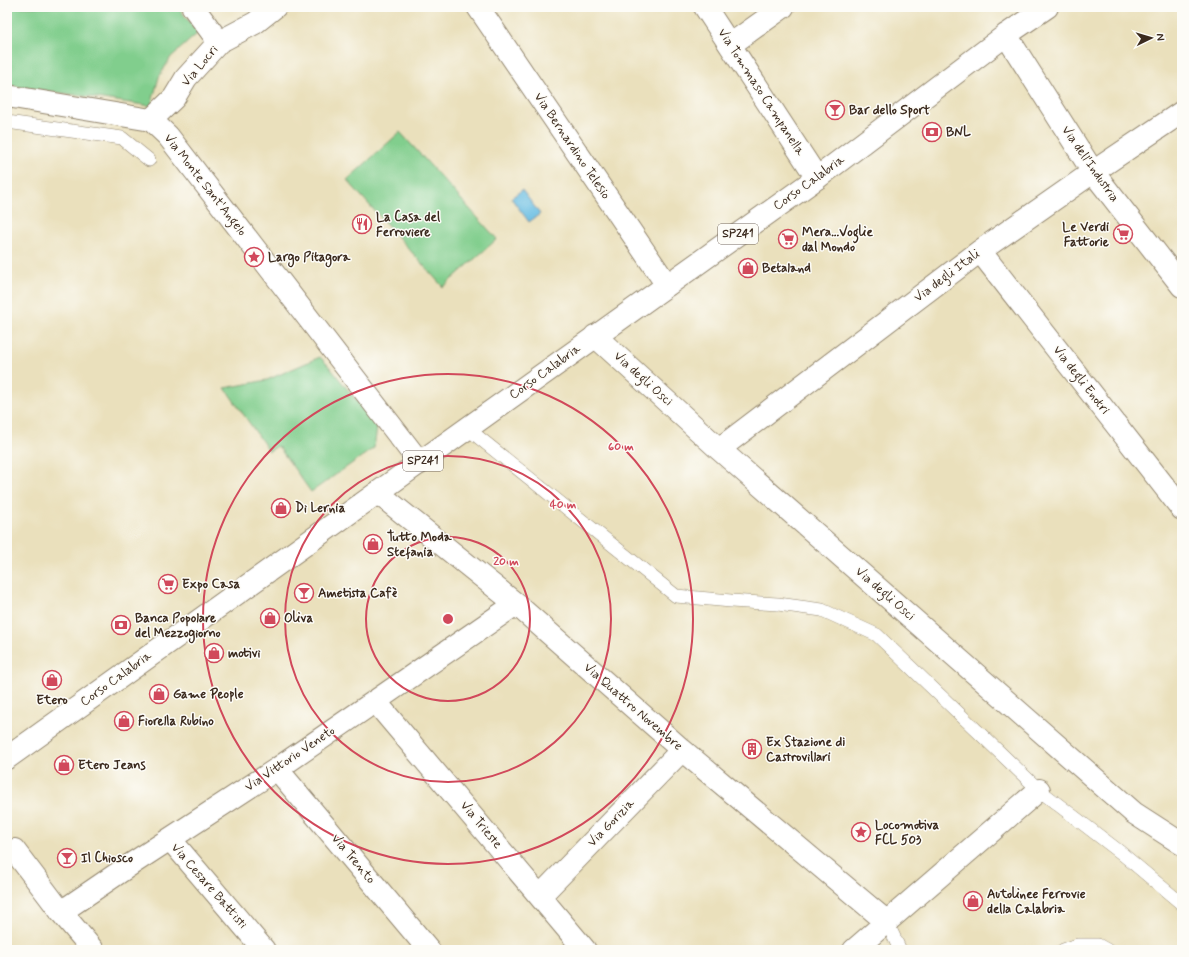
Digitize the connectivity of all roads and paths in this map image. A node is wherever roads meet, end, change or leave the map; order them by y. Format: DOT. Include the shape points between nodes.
graph roads {
  1 [pos="193,7"];
  2 [pos="276,7"];
  3 [pos="478,7"];
  4 [pos="705,7"];
  5 [pos="783,7"];
  6 [pos="1047,7"];
  7 [pos="1006,35"];
  8 [pos="219,42"];
  9 [pos="730,45"];
  10 [pos="7,96"];
  11 [pos="1182,112"];
  12 [pos="151,120"];
  13 [pos="7,122"];
  14 [pos="149,160"];
  15 [pos="1093,172"];
  16 [pos="817,178"];
  17 [pos="980,251"];
  18 [pos="667,285"];
  19 [pos="1182,286"];
  20 [pos="595,336"];
  21 [pos="467,428"];
  22 [pos="719,449"];
  23 [pos="420,463"];
  24 [pos="378,493"];
  25 [pos="1182,509"];
  26 [pos="516,604"];
  27 [pos="375,701"];
  28 [pos="682,750"];
  29 [pos="7,758"];
  30 [pos="277,769"];
  31 [pos="1039,790"];
  32 [pos="170,839"];
  33 [pos="1182,844"];
  34 [pos="10,845"];
  35 [pos="540,896"];
  36 [pos="1182,904"];
  37 [pos="62,912"];
  38 [pos="887,922"];
  39 [pos="93,950"];
  40 [pos="264,950"];
  41 [pos="429,950"];
  42 [pos="586,950"];
  43 [pos="854,950"];
  44 [pos="900,950"];
  45 [pos="1063,950"];
  46 [pos="1107,950"];
  1 -- 8 [label="street"];
  2 -- 8 [label="street, Via Locri" via="255,23"];
  3 -- 18 [label="street, Via Bernardino Telesio"];
  4 -- 9 [label="street, Via Tommaso Campanella"];
  5 -- 9 [label="street"];
  6 -- 7 [label="street, Corso Calabria / SP241"];
  7 -- 15 [label="street, Via dell'Industria"];
  7 -- 16 [label="street, Corso Calabria / SP241"];
  8 -- 12 [label="street, Via Locri" via="186,78 174,98"];
  9 -- 16 [label="street, Via Tommaso Campanella"];
  10 -- 12 [label="street"];
  11 -- 15 [label="street, Via degli Itali"];
  12 -- 23 [label="street, Via Monte Sant'Angelo" via="168,136"];
  13 -- 14 [label="lane" via="122,138"];
  15 -- 17 [label="street, Via degli Itali"];
  15 -- 19 [label="street, Via dell'Industria"];
  16 -- 18 [label="street, Corso Calabria / SP241"];
  17 -- 22 [label="street, Via degli Itali"];
  17 -- 25 [label="street, Via degli Enotri"];
  18 -- 20 [label="street, Corso Calabria / SP241"];
  20 -- 21 [label="street, Corso Calabria / SP241"];
  20 -- 22 [label="street, Via degli Osci"];
  21 -- 23 [label="street, Corso Calabria / SP241"];
  21 -- 31 [label="lane" via="676,596 822,610 877,635"];
  22 -- 33 [label="street, Via degli Osci" via="1134,813"];
  23 -- 24 [label="street, Corso Calabria / SP241"];
  24 -- 26 [label="street, Via Quattro Novembre"];
  24 -- 29 [label="street, Corso Calabria / SP241"];
  26 -- 27 [label="street, Via Vittorio Veneto"];
  26 -- 28 [label="street, Via Quattro Novembre"];
  27 -- 30 [label="street, Via Vittorio Veneto"];
  27 -- 35 [label="street, Via Trieste"];
  28 -- 35 [label="street, Via Gorizia"];
  28 -- 38 [label="street, Via Quattro Novembre"];
  30 -- 32 [label="street, Via Vittorio Veneto"];
  30 -- 41 [label="street, Via Trento"];
  31 -- 36 [label="lane" via="1120,852"];
  31 -- 38 [label="street"];
  32 -- 37 [label="street, Via Vittorio Veneto"];
  32 -- 40 [label="street, Via Cesare Battisti"];
  34 -- 37 [label="street"];
  35 -- 42 [label="street, Via Trieste"];
  37 -- 39 [label="street"];
  38 -- 43 [label="street"];
  38 -- 44 [label="lane"];
  45 -- 46 [label="lane" via="1077,945 1098,945"];
}
